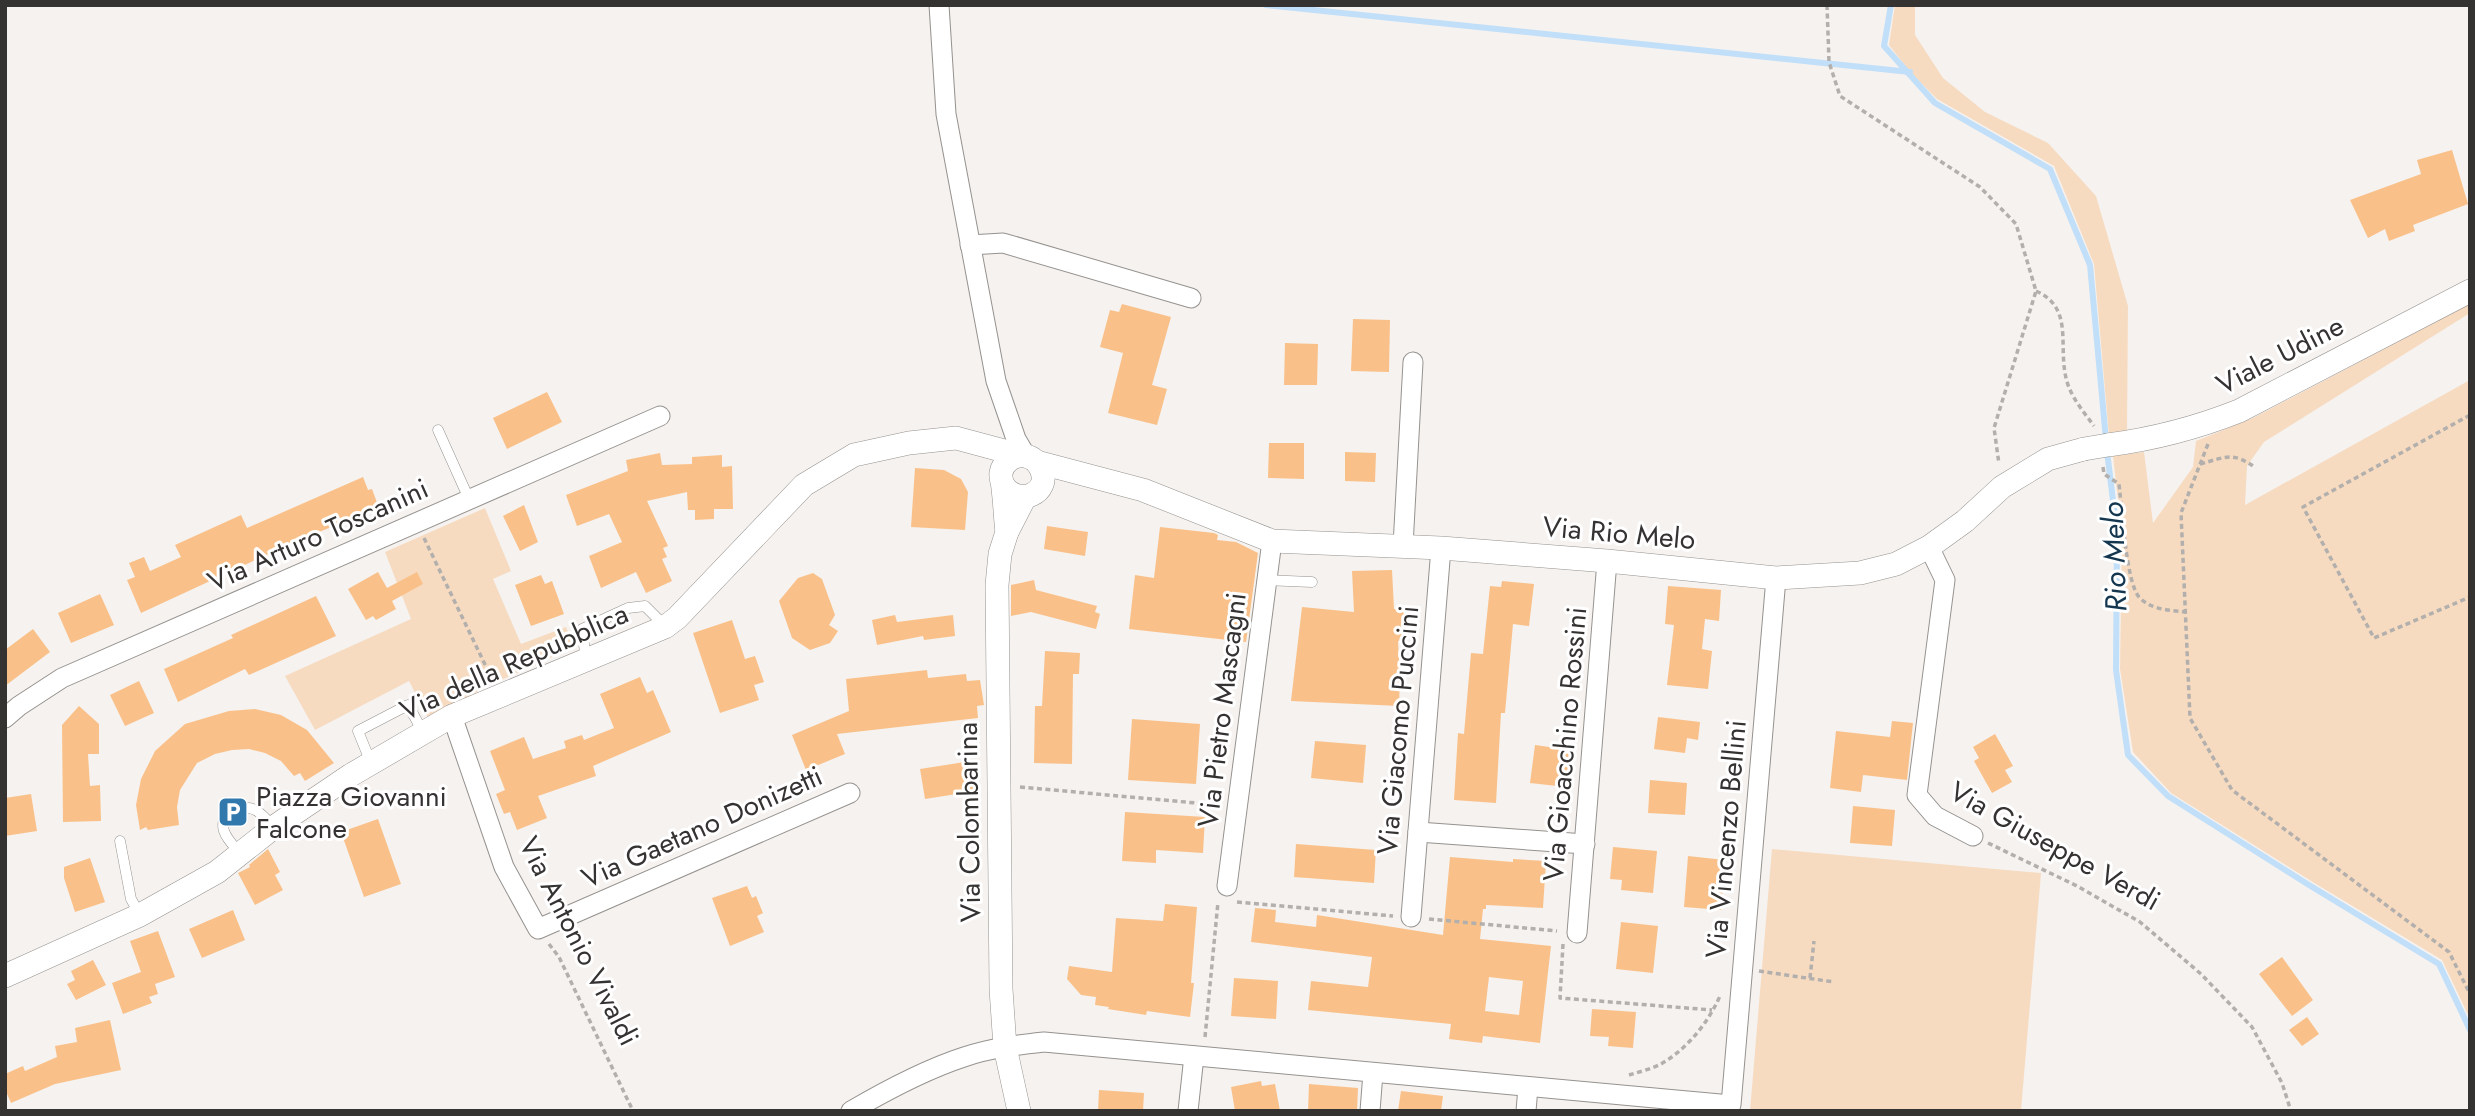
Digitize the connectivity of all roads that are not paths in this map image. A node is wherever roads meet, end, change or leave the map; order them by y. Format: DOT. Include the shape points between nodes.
graph roads {
  1 [pos="939,5"];
  2 [pos="970,245"];
  3 [pos="2470,291"];
  4 [pos="1191,298"];
  5 [pos="1413,362"];
  6 [pos="660,416"];
  7 [pos="438,430"];
  8 [pos="956,438"];
  9 [pos="2098,446"];
  10 [pos="1027,458"];
  11 [pos="1098,478"];
  12 [pos="1002,482"];
  13 [pos="1031,495"];
  14 [pos="469,499"];
  15 [pos="1007,532"];
  16 [pos="1272,541"];
  17 [pos="1402,546"];
  18 [pos="1929,547"];
  19 [pos="1441,548"];
  20 [pos="1608,561"];
  21 [pos="1776,578"];
  22 [pos="1267,580"];
  23 [pos="1312,582"];
  24 [pos="665,627"];
  25 [pos="586,662"];
  26 [pos="452,716"];
  27 [pos="5,718"];
  28 [pos="424,733"];
  29 [pos="371,763"];
  30 [pos="850,793"];
  31 [pos="274,827"];
  32 [pos="1418,832"];
  33 [pos="1973,836"];
  34 [pos="120,841"];
  35 [pos="1585,844"];
  36 [pos="240,853"];
  37 [pos="1227,886"];
  38 [pos="140,915"];
  39 [pos="1411,917"];
  40 [pos="538,929"];
  41 [pos="1571,932"];
  42 [pos="5,976"];
  43 [pos="1005,1047"];
  44 [pos="1198,1056"];
  45 [pos="1373,1073"];
  46 [pos="1528,1087"];
  47 [pos="1730,1108"];
  48 [pos="850,1111"];
  49 [pos="1019,1111"];
  50 [pos="1188,1111"];
  51 [pos="1370,1111"];
  52 [pos="1526,1111"];
  1 -- 2 [label="street" via="946,114"];
  2 -- 4 [label="street" via="1003,243"];
  2 -- 10 [label="street" via="996,381"];
  3 -- 9 [label="street, Viale Udine" via="2218,420 2138,441"];
  5 -- 17 [label="street"];
  6 -- 14 [label="street, Via Arturo Toscanini"];
  7 -- 14 [label="lane"];
  8 -- 10 [label="street, Via della Repubblica"];
  8 -- 12 [label="street"];
  8 -- 24 [label="street, Via della Repubblica" via="854,455 804,485"];
  9 -- 18 [label="street, Via Rio Melo" via="2048,459 2002,487"];
  10 -- 11 [label="street, Via Rio Melo"];
  10 -- 12 [label="street" via="1007,461"];
  10 -- 13 [label="street" via="1043,474"];
  11 -- 13 [label="street, Via Rio Melo"];
  11 -- 16 [label="street, Via Rio Melo" via="1143,490"];
  12 -- 13 [label="street" via="1012,495"];
  12 -- 15 [label="street, Via Colombarina"];
  13 -- 15 [label="street, Via Colombarina"];
  14 -- 27 [label="street, Via Arturo Toscanini" via="62,678"];
  15 -- 43 [label="street, Via Colombarina" via="997,585"];
  16 -- 17 [label="street, Via Rio Melo"];
  16 -- 22 [label="street, Via Pietro Mascagni"];
  17 -- 19 [label="street, Via Rio Melo"];
  18 -- 21 [label="street, Via Rio Melo" via="1896,564 1860,573"];
  18 -- 33 [label="street, Via Giuseppe Verdi" via="1945,580 1917,795 1935,816"];
  19 -- 20 [label="street, Via Rio Melo"];
  19 -- 32 [label="street, Via Giacomo Puccini"];
  20 -- 21 [label="street, Via Rio Melo"];
  20 -- 35 [label="street, Via Gioacchino Rossini"];
  21 -- 47 [label="street, Via Vincenzo Bellini"];
  22 -- 23 [label="lane"];
  22 -- 37 [label="street, Via Pietro Mascagni"];
  24 -- 25 [label="street, Via della Repubblica"];
  24 -- 25 [label="lane" via="645,606 628,608 582,629"];
  25 -- 26 [label="street, Via della Repubblica"];
  26 -- 28 [label="street, Via della Repubblica"];
  26 -- 40 [label="street, Via Antonio Vivaldi" via="504,867"];
  28 -- 29 [label="street, Via della Repubblica"];
  28 -- 29 [label="lane" via="408,705 358,732"];
  29 -- 31 [label="street, Via della Repubblica"];
  30 -- 40 [label="street, Via Gaetano Donizetti"];
  31 -- 36 [label="street, Via della Repubblica"];
  31 -- 36 [label="lane" via="248,807 233,811 225,818 224,832"];
  32 -- 35 [label="street"];
  32 -- 39 [label="street, Via Giacomo Puccini"];
  34 -- 38 [label="lane" via="131,899"];
  35 -- 41 [label="street, Via Gioacchino Rossini"];
  36 -- 38 [label="street, Via della Repubblica" via="217,872"];
  38 -- 42 [label="street, Via della Repubblica"];
  43 -- 44 [label="street, Via Vincenzo Bellini" via="1044,1042"];
  43 -- 48 [label="street, Via Vincenzo Bellini" via="965,1056 901,1082"];
  43 -- 49 [label="street, Via Colombarina"];
  44 -- 45 [label="street, Via Vincenzo Bellini"];
  44 -- 50 [label="street"];
  45 -- 46 [label="street, Via Vincenzo Bellini"];
  45 -- 51 [label="street"];
  46 -- 47 [label="street, Via Vincenzo Bellini"];
  46 -- 52 [label="street"];
}
